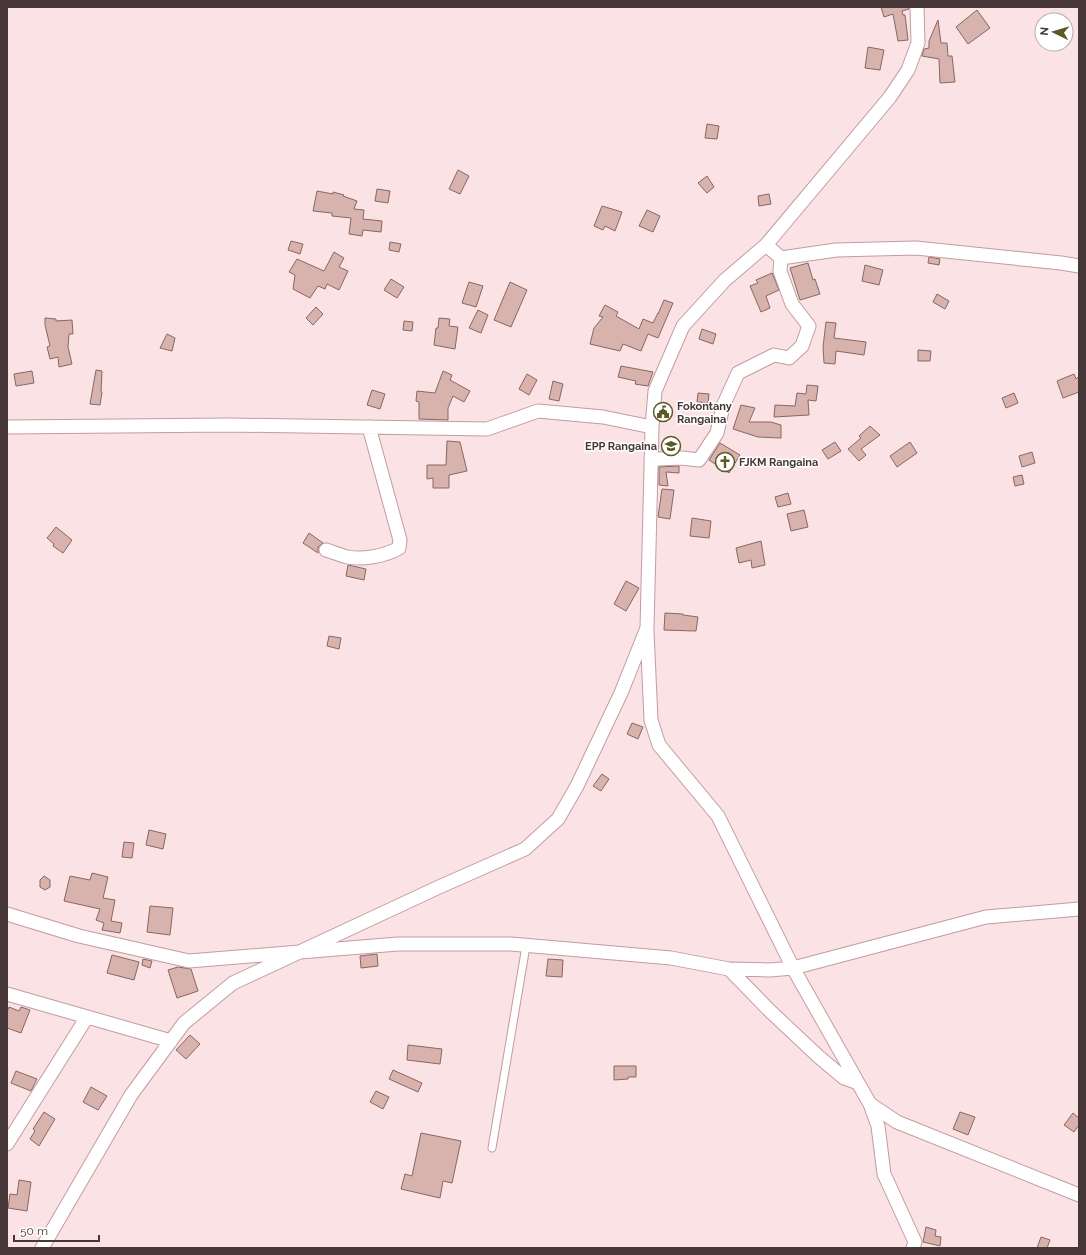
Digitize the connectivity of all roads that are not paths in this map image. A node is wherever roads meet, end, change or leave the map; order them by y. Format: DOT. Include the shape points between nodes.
graph roads {
  1 [pos="917,7"];
  2 [pos="766,245"];
  3 [pos="782,258"];
  4 [pos="1079,266"];
  5 [pos="7,427"];
  6 [pos="369,427"];
  7 [pos="652,427"];
  8 [pos="651,458"];
  9 [pos="326,550"];
  10 [pos="647,628"];
  11 [pos="1079,909"];
  12 [pos="7,914"];
  13 [pos="526,946"];
  14 [pos="297,953"];
  15 [pos="793,968"];
  16 [pos="729,969"];
  17 [pos="7,994"];
  18 [pos="88,1017"];
  19 [pos="171,1041"];
  20 [pos="858,1083"];
  21 [pos="870,1104"];
  22 [pos="7,1144"];
  23 [pos="492,1148"];
  24 [pos="1079,1195"];
  25 [pos="42,1248"];
  26 [pos="913,1248"];
  1 -- 2 [label="street" via="918,43 908,70 890,97"];
  2 -- 3 [label="street"];
  2 -- 7 [label="street" via="725,280 682,326 655,391"];
  3 -- 4 [label="street" via="836,250 916,248"];
  3 -- 8 [label="street" via="780,271 792,304 809,326 802,346 789,358 774,355 738,373 722,406 717,432 699,460"];
  5 -- 6 [label="street"];
  6 -- 7 [label="street" via="487,429 538,411 603,417"];
  6 -- 9 [label="street" via="400,540 399,548 391,553 360,558 347,557"];
  7 -- 8 [label="street"];
  8 -- 10 [label="street"];
  10 -- 14 [label="street" via="577,786 558,819 525,849"];
  10 -- 15 [label="street" via="651,720 659,745 718,816"];
  11 -- 15 [label="street" via="986,917"];
  12 -- 14 [label="street" via="79,936 189,961"];
  13 -- 14 [label="street" via="398,944"];
  13 -- 16 [label="street" via="671,958"];
  13 -- 23 [label="lane"];
  14 -- 19 [label="street" via="233,983 184,1023"];
  15 -- 16 [label="street"];
  15 -- 20 [label="street"];
  16 -- 20 [label="street" via="820,1057 844,1078"];
  17 -- 18 [label="street"];
  18 -- 19 [label="street"];
  18 -- 22 [label="street"];
  19 -- 25 [label="street" via="131,1096"];
  20 -- 21 [label="street"];
  21 -- 24 [label="street" via="897,1122"];
  21 -- 26 [label="street" via="878,1126 884,1174 915,1242"];
}
